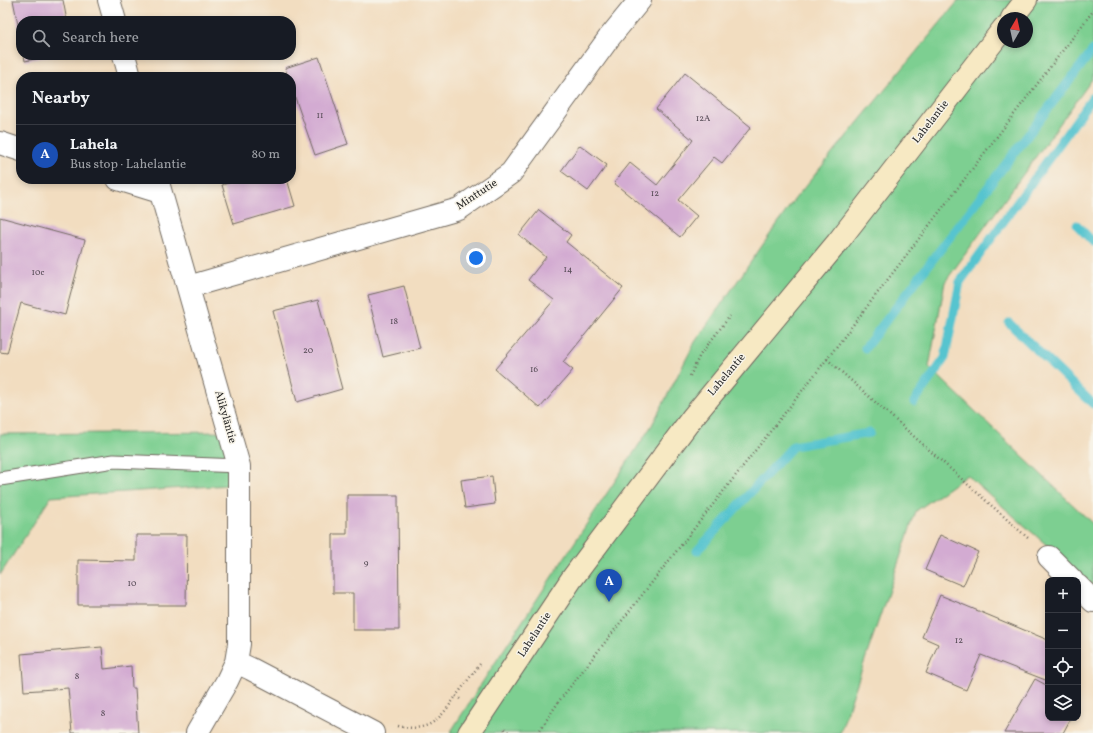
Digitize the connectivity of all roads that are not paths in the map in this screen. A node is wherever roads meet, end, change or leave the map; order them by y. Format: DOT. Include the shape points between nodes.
graph roads {
  1 [pos="110,0"];
  2 [pos="640,0"];
  3 [pos="1026,0"];
  4 [pos="1017,12"];
  5 [pos="114,16"];
  6 [pos="997,37"];
  7 [pos="125,60"];
  8 [pos="129,72"];
  9 [pos="0,143"];
  10 [pos="16,148"];
  11 [pos="158,185"];
  12 [pos="188,286"];
  13 [pos="239,466"];
  14 [pos="0,479"];
  15 [pos="1049,557"];
  16 [pos="1069,577"];
  17 [pos="1081,589"];
  18 [pos="1093,602"];
  19 [pos="236,662"];
  20 [pos="197,733"];
  21 [pos="373,733"];
  22 [pos="469,733"];
  1 -- 5 [label="street"];
  2 -- 12 [label="street, Minttutie" via="609,38 511,173 459,209"];
  3 -- 4 [label="main road"];
  6 -- 22 [label="main road, Lahelantie" via="837,243 692,418 571,580"];
  7 -- 8 [label="street"];
  9 -- 10 [label="street"];
  11 -- 12 [label="street, Alikyläntie"];
  12 -- 13 [label="street, Alikyläntie"];
  13 -- 14 [label="lane" via="114,461"];
  13 -- 19 [label="street, Alikyläntie" via="239,644"];
  15 -- 16 [label="street"];
  17 -- 18 [label="street"];
  19 -- 20 [label="street, Alikyläntie"];
  19 -- 21 [label="street"];
}
